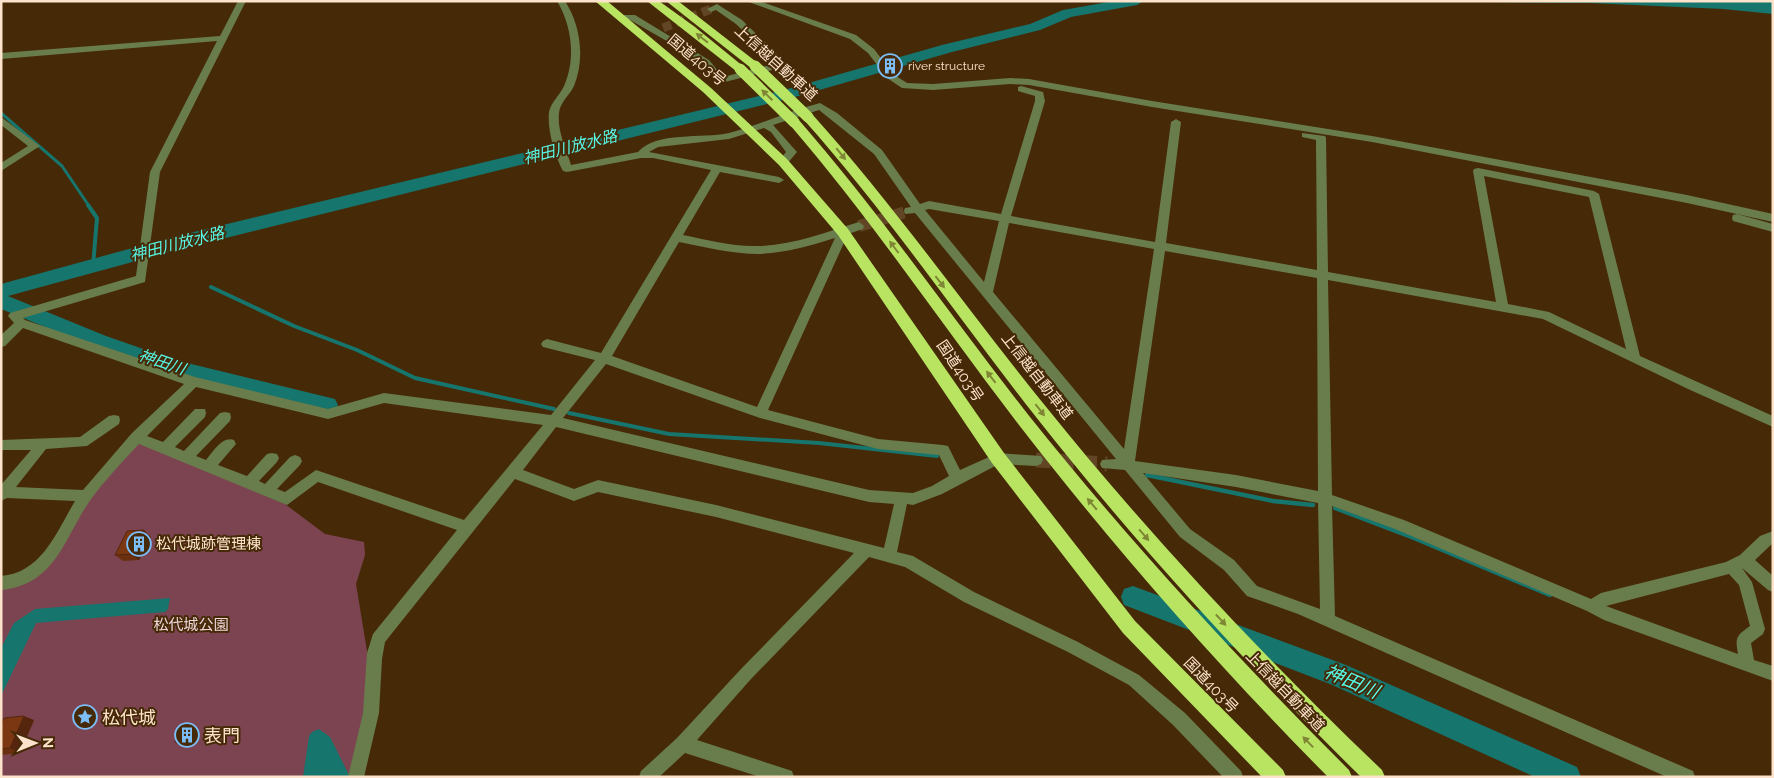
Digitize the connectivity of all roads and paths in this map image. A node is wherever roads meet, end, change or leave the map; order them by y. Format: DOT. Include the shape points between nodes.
graph roads {
  1 [pos="242,1"];
  2 [pos="561,1"];
  3 [pos="600,1"];
  4 [pos="652,1"];
  5 [pos="671,1"];
  6 [pos="750,1"];
  7 [pos="711,9"];
  8 [pos="620,18"];
  9 [pos="223,38"];
  10 [pos="1,56"];
  11 [pos="946,86"];
  12 [pos="1243,118"];
  13 [pos="1,120"];
  14 [pos="1176,122"];
  15 [pos="766,124"];
  16 [pos="746,126"];
  17 [pos="641,155"];
  18 [pos="783,162"];
  19 [pos="718,167"];
  20 [pos="1,168"];
  21 [pos="779,180"];
  22 [pos="1687,199"];
  23 [pos="913,209"];
  24 [pos="1773,218"];
  25 [pos="1005,219"];
  26 [pos="859,226"];
  27 [pos="1773,228"];
  28 [pos="843,232"];
  29 [pos="677,238"];
  30 [pos="817,238"];
  31 [pos="1160,247"];
  32 [pos="830,259"];
  33 [pos="1322,276"];
  34 [pos="987,294"];
  35 [pos="1503,308"];
  36 [pos="21,323"];
  37 [pos="1,343"];
  38 [pos="547,344"];
  39 [pos="604,358"];
  40 [pos="1635,360"];
  41 [pos="194,382"];
  42 [pos="200,412"];
  43 [pos="760,413"];
  44 [pos="225,416"];
  45 [pos="114,420"];
  46 [pos="554,422"];
  47 [pos="1773,422"];
  48 [pos="137,437"];
  49 [pos="43,444"];
  50 [pos="229,444"];
  51 [pos="1,445"];
  52 [pos="165,448"];
  53 [pos="186,457"];
  54 [pos="272,458"];
  55 [pos="998,458"];
  56 [pos="1036,460"];
  57 [pos="295,461"];
  58 [pos="1107,464"];
  59 [pos="1128,465"];
  60 [pos="208,466"];
  61 [pos="513,472"];
  62 [pos="957,478"];
  63 [pos="250,482"];
  64 [pos="268,490"];
  65 [pos="3,494"];
  66 [pos="86,496"];
  67 [pos="902,498"];
  68 [pos="1324,498"];
  69 [pos="467,527"];
  70 [pos="1773,537"];
  71 [pos="867,550"];
  72 [pos="889,556"];
  73 [pos="1739,563"];
  74 [pos="1,583"];
  75 [pos="1773,586"];
  76 [pos="1592,606"];
  77 [pos="1328,620"];
  78 [pos="1747,665"];
  79 [pos="1773,674"];
  80 [pos="683,744"];
  81 [pos="356,777"];
  82 [pos="647,777"];
  83 [pos="786,777"];
  84 [pos="1235,777"];
  85 [pos="1276,777"];
  86 [pos="1342,777"];
  87 [pos="1375,777"];
  88 [pos="1687,777"];
  1 -- 9 [label="street"];
  2 -- 17 [label="street" via="574,28 574,67 568,88 554,110 555,134 567,169"];
  3 -- 8 [label="highway, 国道403号"];
  86 -- 4 [label="highway, 上信越自動車道, one-way, bridge" via="1158,582 1025,422 844,180 794,122 740,69"];
  5 -- 87 [label="highway, 上信越自動車道, one-way, bridge" via="755,66 808,117 858,174 1042,414 1187,584 1271,674"];
  6 -- 11 [label="street" via="853,37 871,51 890,76 910,87"];
  7 -- 8 [label="street" via="717,7 738,22 780,62 777,66 721,80 706,62 660,30 632,17"];
  8 -- 16 [label="highway, 国道403号"];
  9 -- 10 [label="street"];
  9 -- 36 [label="street" via="155,172 142,279 14,316"];
  11 -- 12 [label="street" via="1029,82"];
  11 -- 25 [label="street" via="961,90 1021,89 1040,94"];
  12 -- 22 [label="street"];
  12 -- 33 [label="street" via="1321,138"];
  13 -- 20 [label="street" via="35,146"];
  14 -- 31 [label="street"];
  15 -- 16 [label="street"];
  15 -- 18 [label="street" via="792,152"];
  15 -- 23 [label="street" via="820,106 878,152"];
  16 -- 17 [label="street" via="729,136 656,144"];
  16 -- 18 [label="highway, 国道403号"];
  17 -- 19 [label="street"];
  18 -- 28 [label="highway, 国道403号"];
  19 -- 21 [label="street"];
  19 -- 29 [label="street"];
  22 -- 24 [label="street"];
  22 -- 27 [label="street" via="1705,208"];
  23 -- 25 [label="street" via="929,205"];
  23 -- 34 [label="street"];
  25 -- 31 [label="street"];
  25 -- 34 [label="street"];
  26 -- 28 [label="street"];
  28 -- 30 [label="street"];
  28 -- 32 [label="street"];
  28 -- 55 [label="highway, 国道403号"];
  29 -- 30 [label="street" via="759,250"];
  29 -- 39 [label="street"];
  30 -- 32 [label="street"];
  31 -- 33 [label="street"];
  31 -- 59 [label="street"];
  32 -- 43 [label="street"];
  33 -- 35 [label="street"];
  33 -- 68 [label="street"];
  34 -- 59 [label="street"];
  35 -- 40 [label="street" via="1545,316"];
  35 -- 40 [label="street" via="1478,171 1594,194"];
  36 -- 37 [label="street"];
  36 -- 41 [label="street"];
  38 -- 39 [label="street"];
  39 -- 43 [label="street"];
  39 -- 46 [label="street"];
  40 -- 47 [label="street"];
  41 -- 46 [label="street" via="328,414 384,398"];
  41 -- 48 [label="street"];
  42 -- 52 [label="street"];
  43 -- 62 [label="street" via="878,444 943,450"];
  44 -- 53 [label="street"];
  45 -- 49 [label="street" via="82,442"];
  46 -- 61 [label="street"];
  46 -- 67 [label="street" via="869,496"];
  48 -- 52 [label="street"];
  48 -- 66 [label="street"];
  49 -- 51 [label="street"];
  49 -- 65 [label="street"];
  50 -- 60 [label="street"];
  52 -- 53 [label="street"];
  53 -- 60 [label="street"];
  54 -- 63 [label="street"];
  55 -- 56 [label="street"];
  55 -- 62 [label="street"];
  55 -- 85 [label="highway, 国道403号" via="1129,627"];
  57 -- 64 [label="street"];
  58 -- 59 [label="street"];
  59 -- 68 [label="street"];
  59 -- 77 [label="street" via="1185,533 1229,565 1252,591"];
  60 -- 63 [label="street"];
  61 -- 69 [label="street"];
  61 -- 71 [label="street" via="574,495 598,486 716,510"];
  62 -- 67 [label="street" via="913,499"];
  63 -- 64 [label="street"];
  64 -- 69 [label="street" via="287,498 316,476"];
  65 -- 66 [label="street"];
  66 -- 74 [label="street" via="51,555 35,570"];
  67 -- 72 [label="street"];
  68 -- 76 [label="street" via="1399,524"];
  68 -- 77 [label="street"];
  69 -- 81 [label="street" via="378,640 372,666 373,694"];
  70 -- 73 [label="street"];
  71 -- 72 [label="street"];
  71 -- 80 [label="street"];
  72 -- 84 [label="street" via="908,561 968,597 1134,680 1179,719"];
  73 -- 75 [label="street"];
  73 -- 76 [label="street" via="1602,600"];
  73 -- 78 [label="street" via="1758,629 1743,640"];
  76 -- 78 [label="street"];
  77 -- 88 [label="street"];
  78 -- 79 [label="street"];
  80 -- 82 [label="street"];
  80 -- 83 [label="street"];
}
